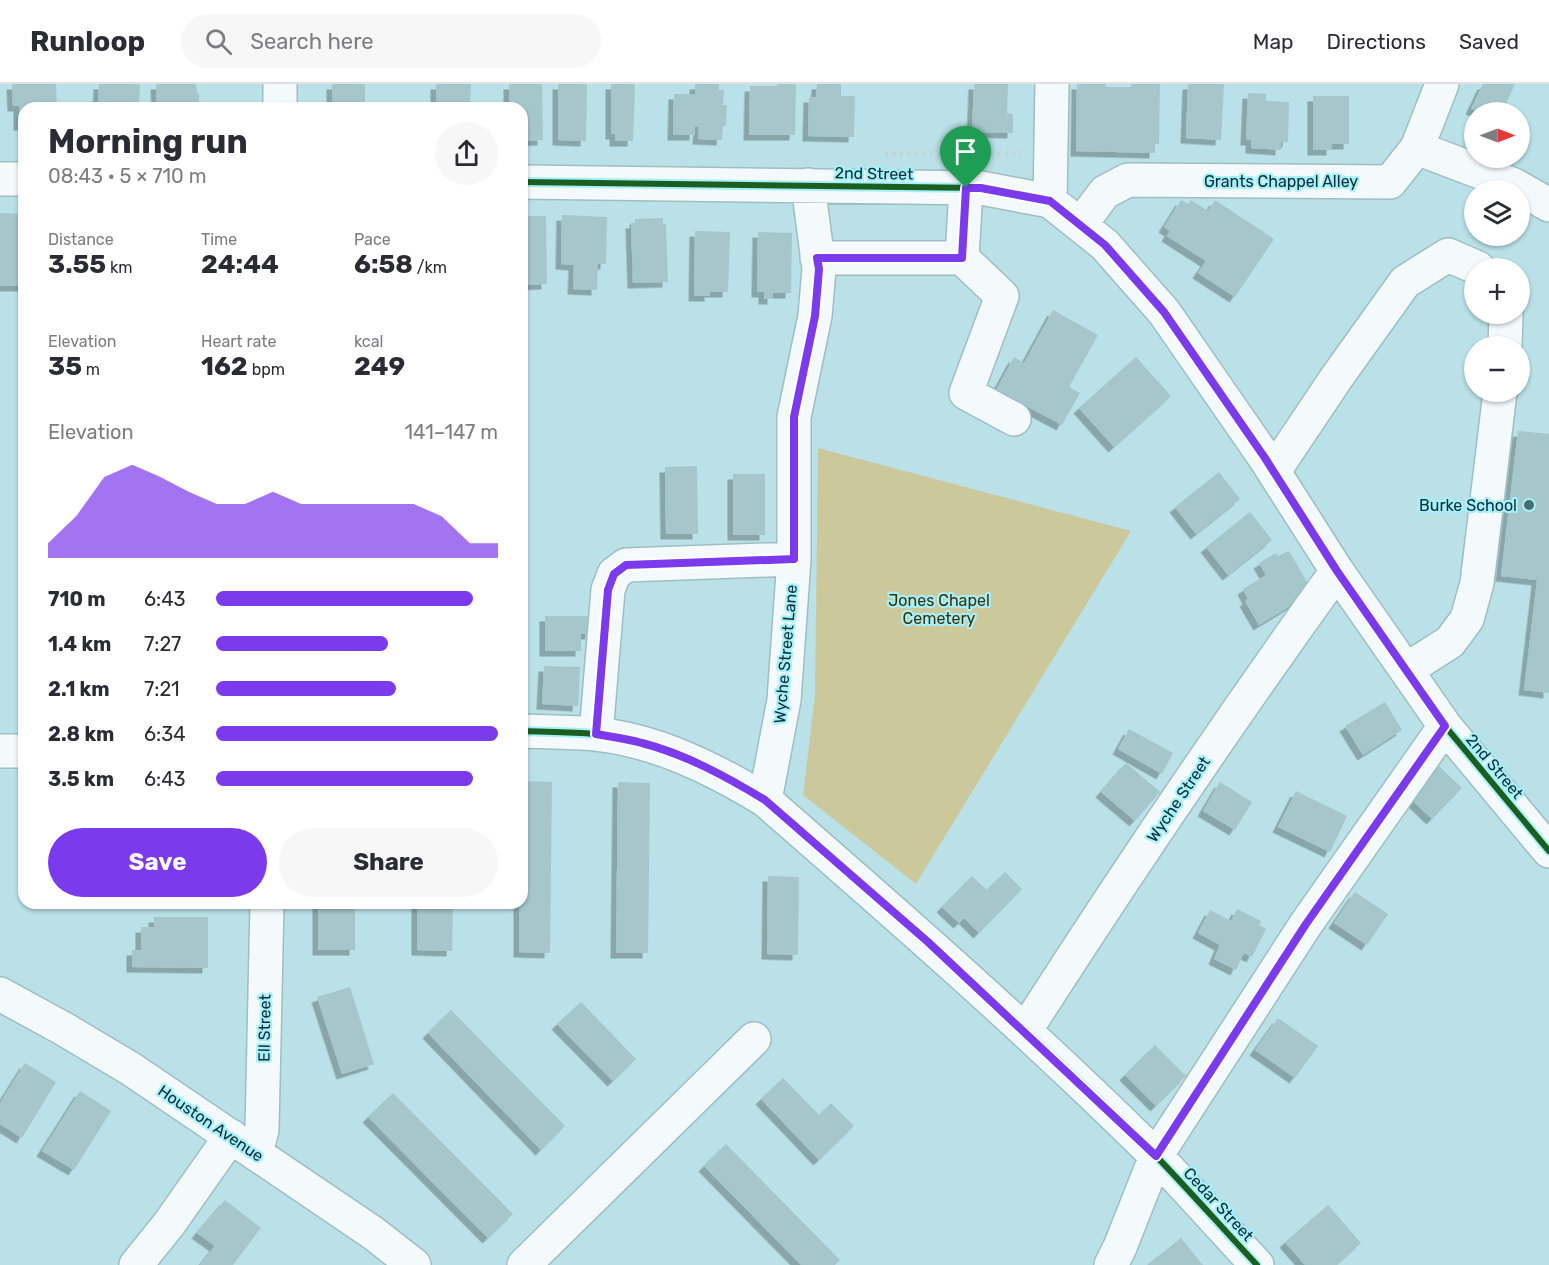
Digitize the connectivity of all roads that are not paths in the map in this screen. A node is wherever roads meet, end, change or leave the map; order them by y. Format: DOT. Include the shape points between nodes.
graph roads {
  1 [pos="280,84"];
  2 [pos="1052,84"];
  3 [pos="1442,84"];
  4 [pos="280,102"];
  5 [pos="1417,148"];
  6 [pos="0,179"];
  7 [pos="18,179"];
  8 [pos="528,182"];
  9 [pos="808,185"];
  10 [pos="966,188"];
  11 [pos="1050,201"];
  12 [pos="1549,205"];
  13 [pos="1080,225"];
  14 [pos="817,258"];
  15 [pos="962,258"];
  16 [pos="1464,262"];
  17 [pos="1499,402"];
  18 [pos="1014,419"];
  19 [pos="1274,471"];
  20 [pos="794,559"];
  21 [pos="1337,571"];
  22 [pos="1406,670"];
  23 [pos="1445,726"];
  24 [pos="528,731"];
  25 [pos="596,734"];
  26 [pos="0,751"];
  27 [pos="18,751"];
  28 [pos="765,800"];
  29 [pos="1549,851"];
  30 [pos="267,909"];
  31 [pos="0,994"];
  32 [pos="1025,1032"];
  33 [pos="754,1039"];
  34 [pos="244,1144"];
  35 [pos="1156,1156"];
  36 [pos="399,1260"];
  37 [pos="136,1265"];
  38 [pos="524,1265"];
  39 [pos="1111,1265"];
  40 [pos="1257,1265"];
  1 -- 4 [label="street"];
  2 -- 11 [label="street"];
  3 -- 5 [label="street, Grants Chappel Alley"];
  5 -- 12 [label="street" via="1514,185"];
  5 -- 13 [label="street, Grants Chappel Alley" via="1390,182 1128,180 1105,192"];
  6 -- 7 [label="street"];
  8 -- 9 [label="street, 2nd Street"];
  9 -- 10 [label="street, 2nd Street"];
  9 -- 14 [label="street, Wyche Street Lane"];
  10 -- 11 [label="street, 2nd Street"];
  10 -- 15 [label="street"];
  11 -- 13 [label="street, 2nd Street"];
  13 -- 19 [label="street, 2nd Street" via="1105,245 1164,312"];
  14 -- 15 [label="street"];
  14 -- 20 [label="street, Wyche Street Lane" via="815,316 794,417"];
  15 -- 18 [label="street" via="1002,296 966,393"];
  16 -- 19 [label="street" via="1448,255 1405,282"];
  17 -- 22 [label="street" via="1477,583 1467,619 1450,642"];
  19 -- 21 [label="street, 2nd Street"];
  20 -- 25 [label="street" via="626,565 614,574 608,590"];
  20 -- 28 [label="street, Wyche Street Lane" via="784,700"];
  21 -- 22 [label="street, 2nd Street"];
  21 -- 32 [label="street, Wyche Street" via="1111,897"];
  22 -- 23 [label="street, 2nd Street"];
  23 -- 29 [label="street, 2nd Street"];
  23 -- 35 [label="street" via="1306,924"];
  24 -- 25 [label="street, Cedar Street"];
  25 -- 28 [label="street, Cedar Street" via="643,743 692,761"];
  26 -- 27 [label="street"];
  28 -- 32 [label="street, Cedar Street"];
  30 -- 34 [label="street, Ell Street" via="262,1130"];
  31 -- 34 [label="street, Houston Avenue" via="131,1069"];
  32 -- 35 [label="street, Cedar Street"];
  33 -- 38 [label="street"];
  34 -- 36 [label="street, Houston Avenue" via="373,1233"];
  34 -- 37 [label="street, Ell Street"];
  35 -- 39 [label="street"];
  35 -- 40 [label="street, Cedar Street"];
}
